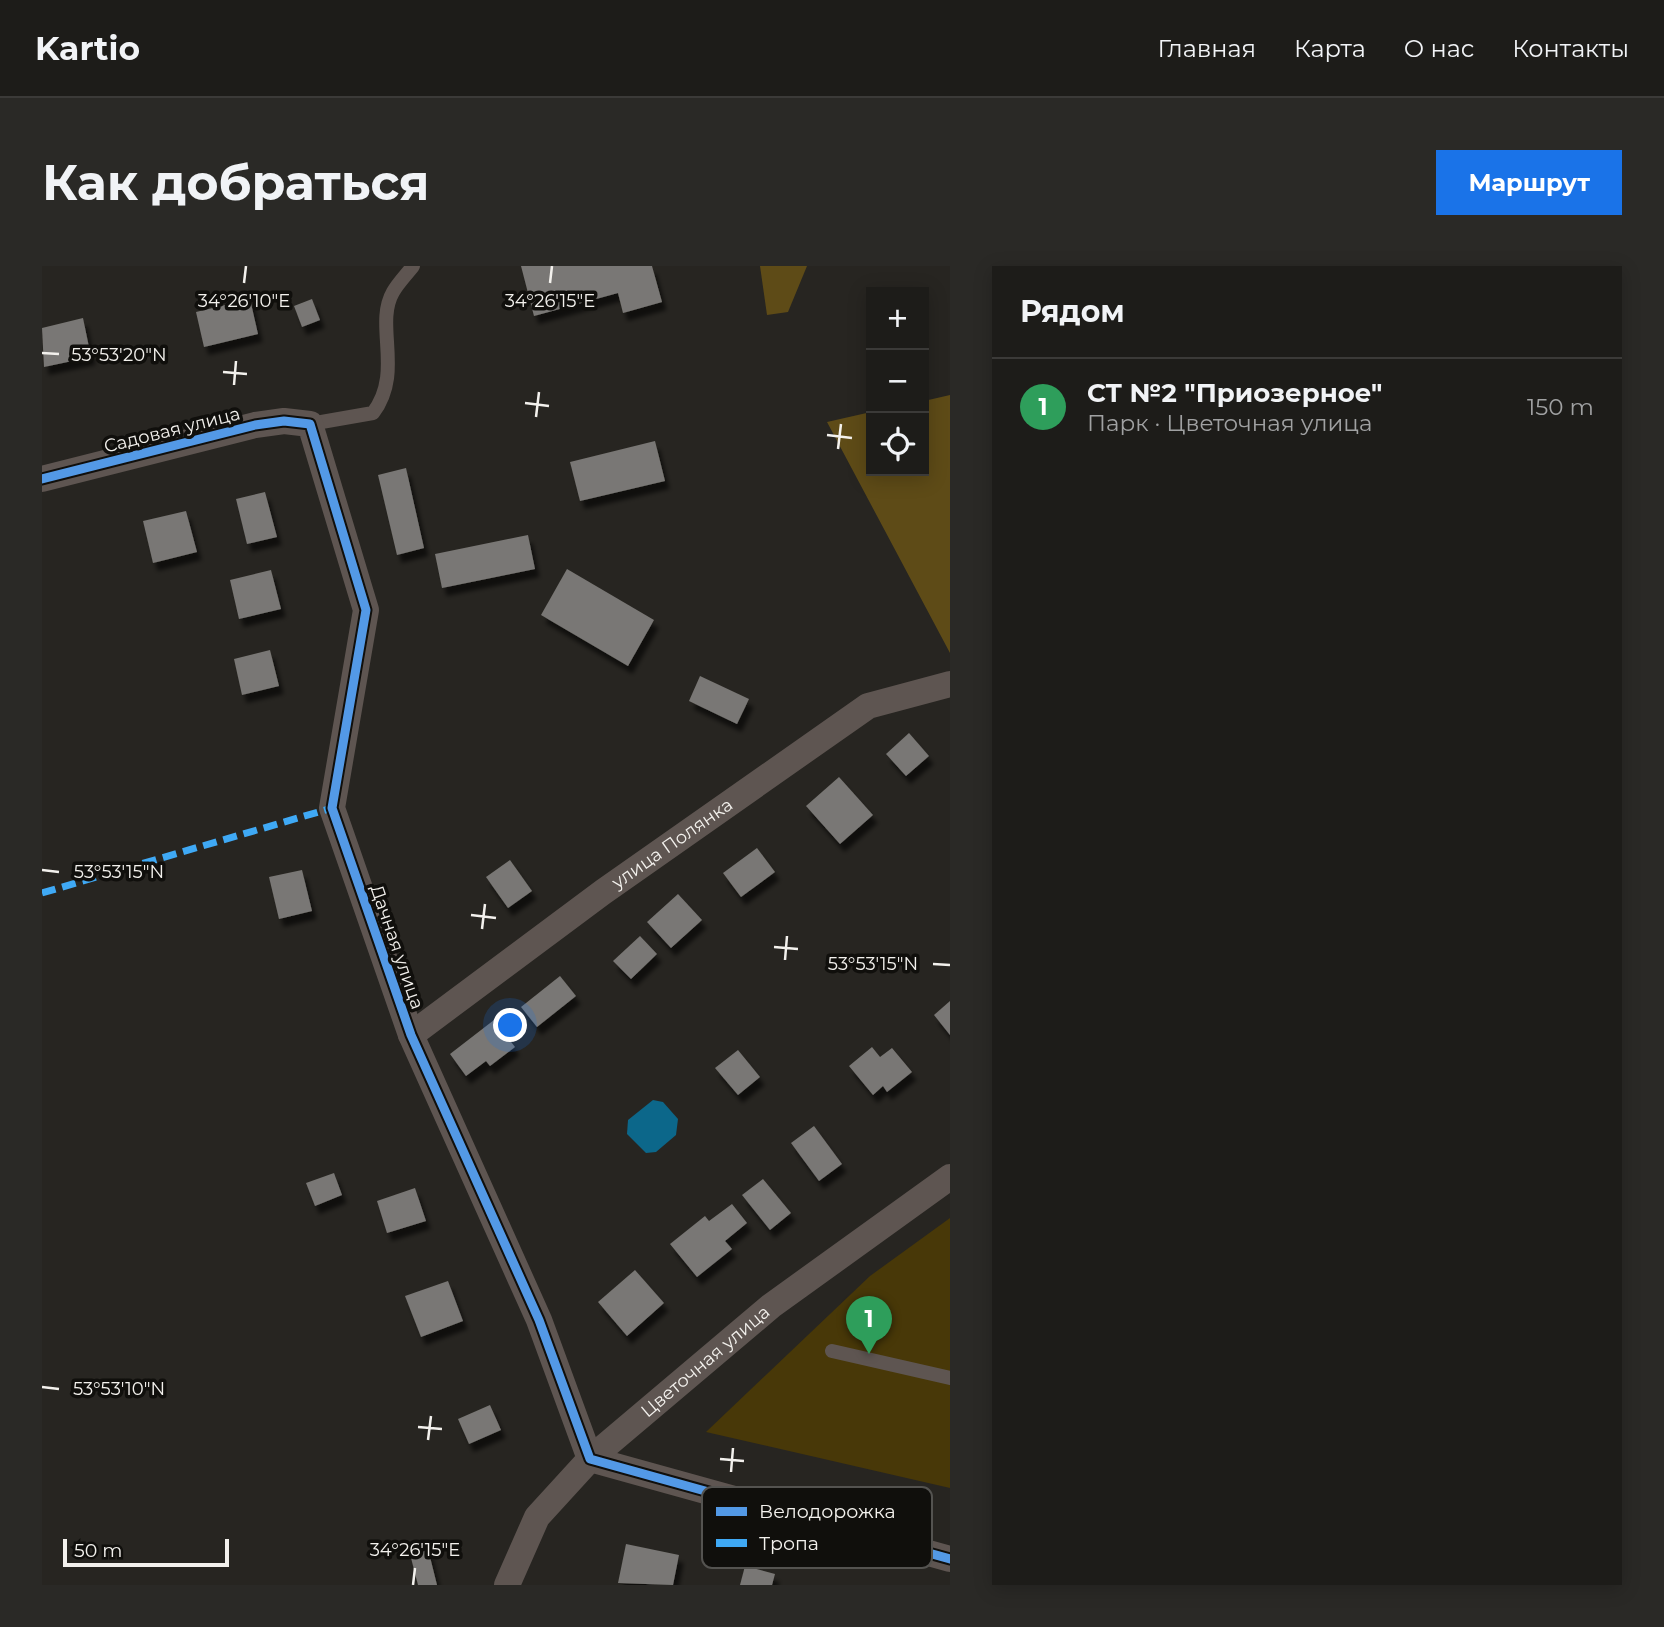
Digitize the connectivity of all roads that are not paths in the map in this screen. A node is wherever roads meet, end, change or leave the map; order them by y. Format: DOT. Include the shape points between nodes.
graph roads {
  1 [pos="414,266"];
  2 [pos="310,424"];
  3 [pos="42,479"];
  4 [pos="950,684"];
  5 [pos="411,1035"];
  6 [pos="950,1177"];
  7 [pos="832,1351"];
  8 [pos="950,1378"];
  9 [pos="590,1459"];
  10 [pos="702,1490"];
  11 [pos="932,1554"];
  12 [pos="950,1559"];
  13 [pos="507,1585"];
  1 -- 2 [label="lane" via="392,293 388,383 383,400 373,413"];
  2 -- 3 [label="street, Садовая улица" via="255,425"];
  2 -- 5 [label="street, Дачная улица" via="366,610 332,808"];
  4 -- 5 [label="street, улица Полянка" via="868,706 603,892"];
  5 -- 9 [label="street, Дачная улица" via="539,1320"];
  6 -- 9 [label="street, Цветочная улица" via="771,1306"];
  7 -- 8 [label="lane"];
  9 -- 10 [label="street"];
  9 -- 13 [label="street, Цветочная улица" via="537,1517"];
  11 -- 12 [label="street"];
}
